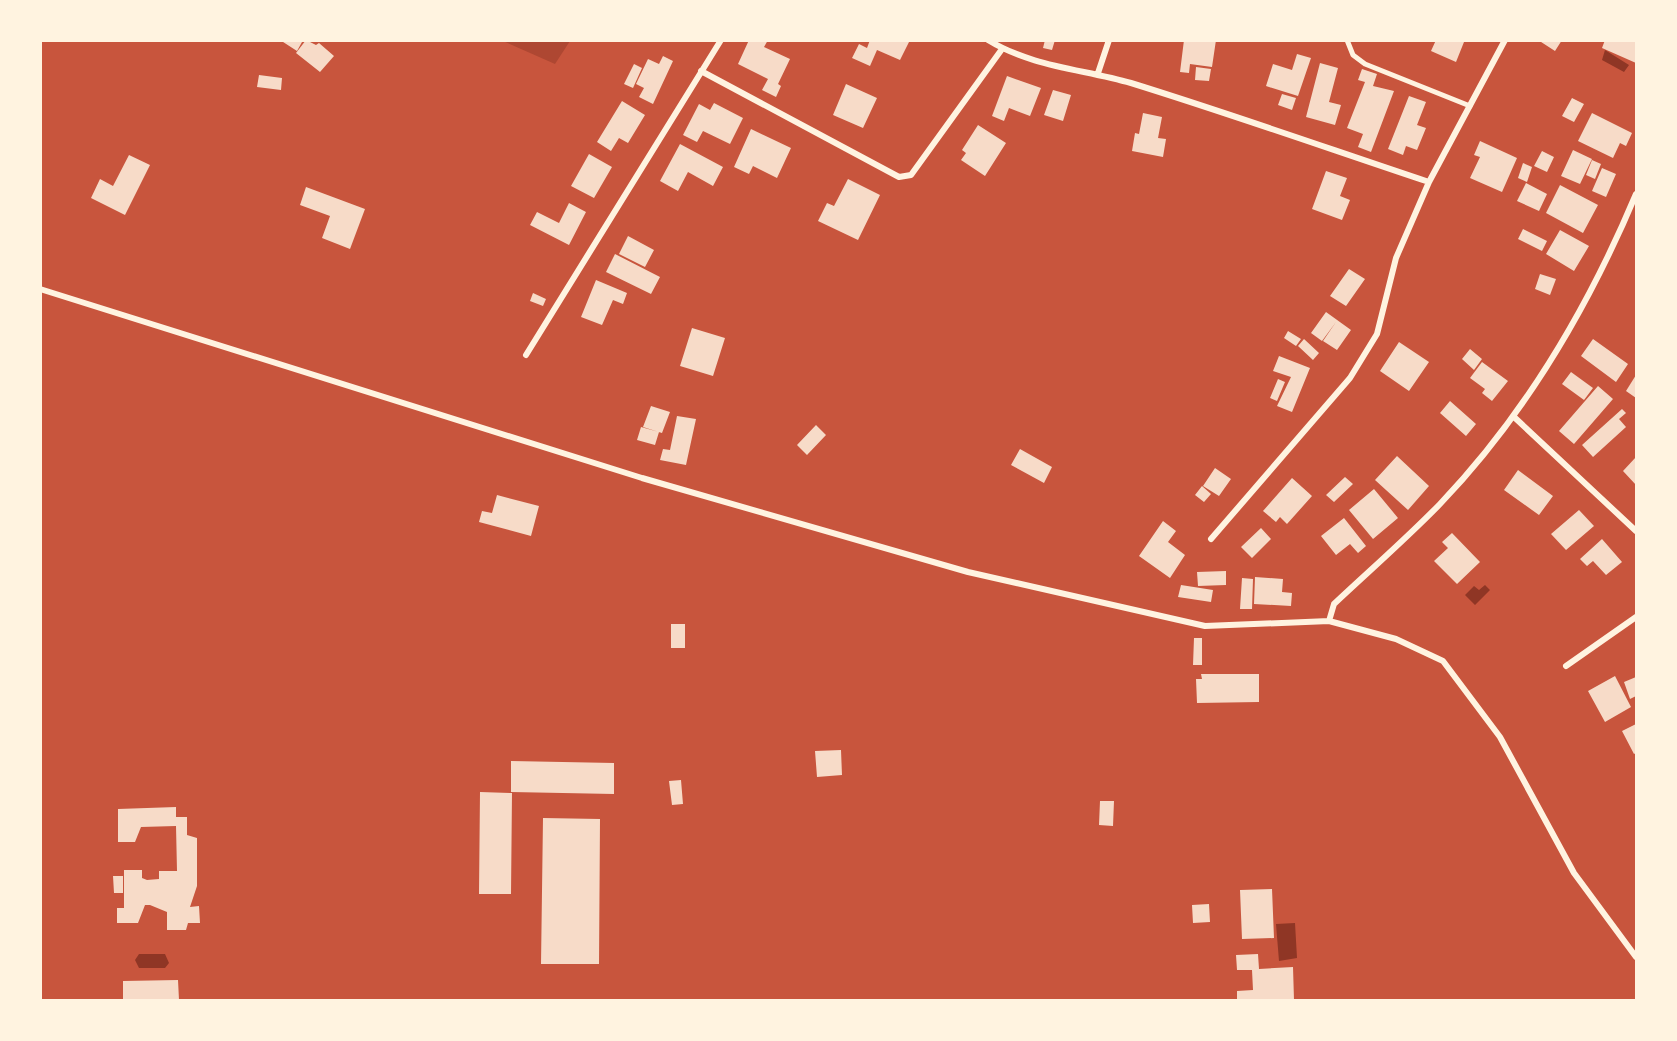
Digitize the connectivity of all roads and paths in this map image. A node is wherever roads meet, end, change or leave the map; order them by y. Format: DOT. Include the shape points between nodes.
graph roads {
  1 [pos="721,40"];
  2 [pos="988,40"];
  3 [pos="1109,40"];
  4 [pos="1347,40"];
  5 [pos="1505,40"];
  6 [pos="1002,49"];
  7 [pos="701,71"];
  8 [pos="1098,73"];
  9 [pos="1470,106"];
  10 [pos="1429,182"];
  11 [pos="1636,194"];
  12 [pos="40,289"];
  13 [pos="526,355"];
  14 [pos="1514,416"];
  15 [pos="1636,531"];
  16 [pos="1210,539"];
  17 [pos="1636,620"];
  18 [pos="1329,621"];
  19 [pos="1566,666"];
  20 [pos="1636,957"];
  1 -- 7 [label="street"];
  2 -- 6 [label="street"];
  3 -- 8 [label="street"];
  4 -- 9 [label="street" via="1353,55 1365,64"];
  5 -- 9 [label="street"];
  6 -- 7 [label="street" via="911,175 898,177"];
  6 -- 8 [label="street" via="1053,66"];
  7 -- 13 [label="street"];
  8 -- 10 [label="street"];
  9 -- 10 [label="street"];
  10 -- 16 [label="street" via="1396,258 1377,334 1350,378"];
  11 -- 14 [label="street" via="1559,349"];
  12 -- 18 [label="street" via="642,478 968,572 1205,626"];
  14 -- 15 [label="street"];
  14 -- 18 [label="street" via="1440,504 1334,604"];
  17 -- 19 [label="street"];
  18 -- 20 [label="street" via="1396,639 1443,661 1500,737 1574,873"];
}
